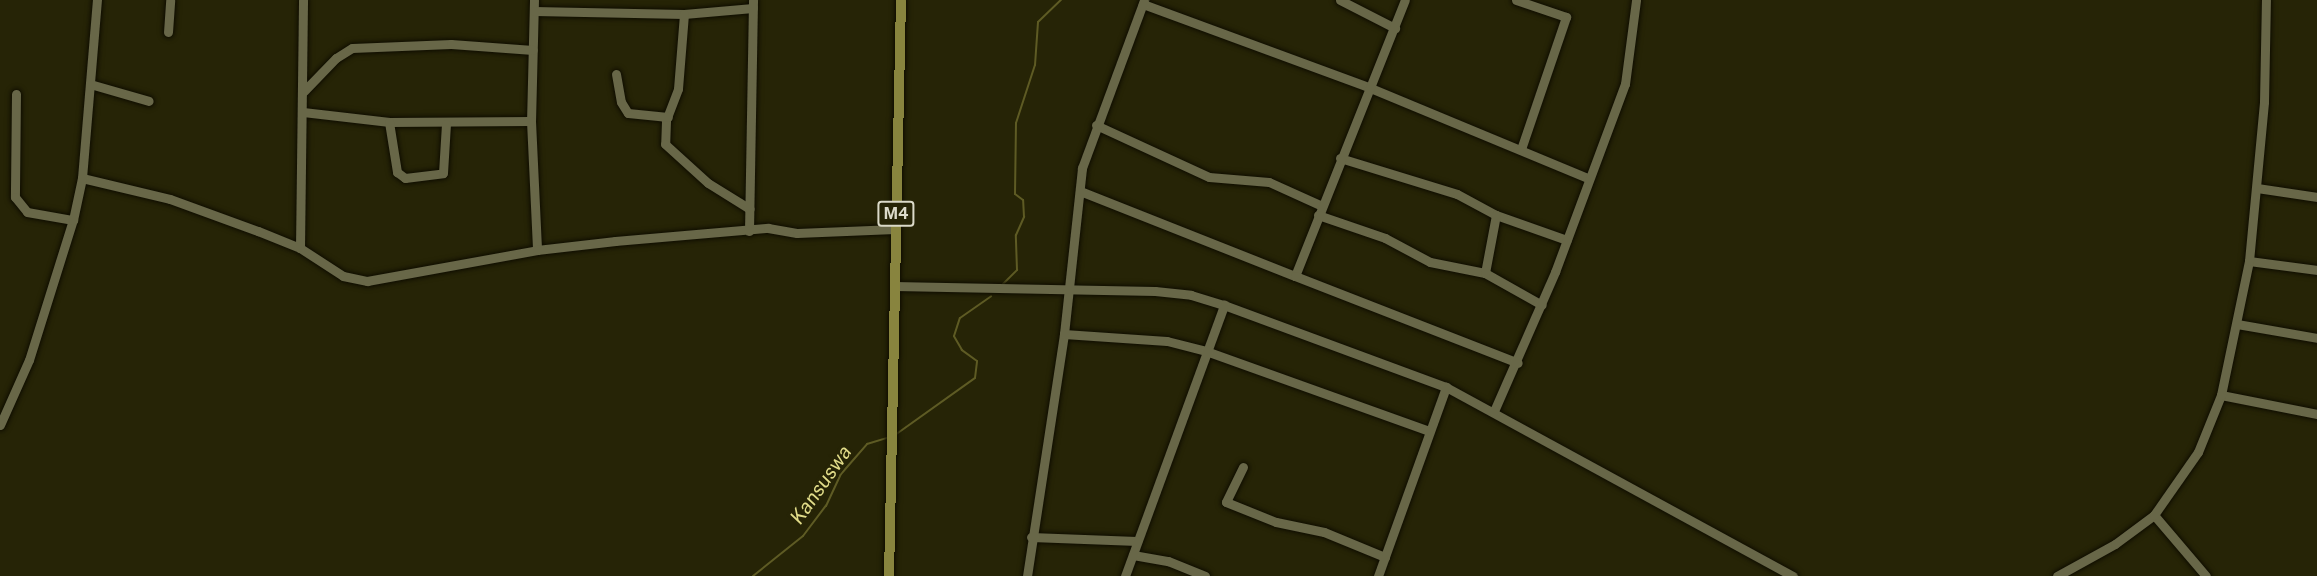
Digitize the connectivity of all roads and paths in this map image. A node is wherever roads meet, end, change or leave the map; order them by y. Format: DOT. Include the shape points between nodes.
graph roads {
  1 [pos="97,0"];
  2 [pos="170,0"];
  3 [pos="303,0"];
  4 [pos="534,0"];
  5 [pos="901,0"];
  6 [pos="1340,0"];
  7 [pos="1405,0"];
  8 [pos="1515,0"];
  9 [pos="1636,0"];
  10 [pos="2265,0"];
  11 [pos="1144,2"];
  12 [pos="753,4"];
  13 [pos="534,11"];
  14 [pos="684,15"];
  15 [pos="1395,28"];
  16 [pos="168,32"];
  17 [pos="533,50"];
  18 [pos="616,74"];
  19 [pos="90,84"];
  20 [pos="1368,87"];
  21 [pos="303,91"];
  22 [pos="16,94"];
  23 [pos="149,101"];
  24 [pos="303,112"];
  25 [pos="668,117"];
  26 [pos="531,121"];
  27 [pos="389,122"];
  28 [pos="446,124"];
  29 [pos="1096,126"];
  30 [pos="1521,148"];
  31 [pos="1340,158"];
  32 [pos="82,178"];
  33 [pos="1588,178"];
  34 [pos="2257,188"];
  35 [pos="1080,191"];
  36 [pos="2317,197"];
  37 [pos="750,209"];
  38 [pos="1320,210"];
  39 [pos="1496,215"];
  40 [pos="73,220"];
  41 [pos="895,229"];
  42 [pos="749,231"];
  43 [pos="1567,240"];
  44 [pos="300,248"];
  45 [pos="537,250"];
  46 [pos="2249,261"];
  47 [pos="2317,270"];
  48 [pos="1485,273"];
  49 [pos="1295,276"];
  50 [pos="894,286"];
  51 [pos="1067,290"];
  52 [pos="1224,305"];
  53 [pos="1542,305"];
  54 [pos="2237,324"];
  55 [pos="1064,334"];
  56 [pos="2317,338"];
  57 [pos="1206,351"];
  58 [pos="1518,363"];
  59 [pos="1446,387"];
  60 [pos="2221,395"];
  61 [pos="1494,411"];
  62 [pos="2317,414"];
  63 [pos="0,425"];
  64 [pos="1429,431"];
  65 [pos="1243,467"];
  66 [pos="2154,516"];
  67 [pos="1031,537"];
  68 [pos="1137,541"];
  69 [pos="1133,555"];
  70 [pos="1385,557"];
  71 [pos="889,576"];
  72 [pos="1027,576"];
  73 [pos="1125,576"];
  74 [pos="1205,576"];
  75 [pos="1378,576"];
  76 [pos="1793,576"];
  77 [pos="2057,576"];
  78 [pos="2206,576"];
  1 -- 19 [label="street"];
  2 -- 16 [label="street"];
  3 -- 21 [label="street"];
  4 -- 13 [label="street"];
  5 -- 41 [label="main road, M4"];
  6 -- 15 [label="street"];
  7 -- 15 [label="street"];
  8 -- 30 [label="street" via="1566,17"];
  9 -- 33 [label="street" via="1625,84"];
  10 -- 34 [label="street" via="2264,102"];
  11 -- 20 [label="street"];
  11 -- 29 [label="street"];
  12 -- 14 [label="street"];
  12 -- 37 [label="street"];
  13 -- 14 [label="street"];
  13 -- 17 [label="street"];
  14 -- 25 [label="street" via="677,98"];
  15 -- 20 [label="street"];
  17 -- 21 [label="street" via="440,44 352,48 336,58"];
  17 -- 26 [label="street"];
  18 -- 25 [label="street" via="621,102 628,113"];
  19 -- 23 [label="street"];
  19 -- 32 [label="street"];
  20 -- 30 [label="street"];
  20 -- 31 [label="street"];
  21 -- 24 [label="street"];
  22 -- 40 [label="street" via="15,197 27,212"];
  24 -- 27 [label="street"];
  24 -- 44 [label="street"];
  25 -- 37 [label="street" via="668,150 730,199"];
  26 -- 28 [label="street"];
  26 -- 45 [label="street"];
  27 -- 28 [label="street"];
  27 -- 28 [label="street" via="398,172 405,178 443,174"];
  29 -- 35 [label="street" via="1084,159"];
  29 -- 38 [label="street" via="1209,177 1269,182"];
  30 -- 33 [label="street"];
  31 -- 38 [label="street"];
  31 -- 39 [label="street" via="1457,194"];
  32 -- 40 [label="street"];
  32 -- 44 [label="street" via="170,199"];
  33 -- 43 [label="street"];
  34 -- 36 [label="street"];
  34 -- 46 [label="street"];
  35 -- 49 [label="street"];
  35 -- 51 [label="street"];
  37 -- 42 [label="street"];
  38 -- 48 [label="street" via="1430,262"];
  38 -- 49 [label="street"];
  39 -- 43 [label="street"];
  39 -- 48 [label="street"];
  40 -- 63 [label="street" via="29,360"];
  41 -- 42 [label="street"];
  41 -- 50 [label="main road, M4"];
  42 -- 45 [label="street"];
  43 -- 53 [label="street"];
  44 -- 45 [label="street" via="342,276 367,281"];
  46 -- 47 [label="street"];
  46 -- 54 [label="street"];
  48 -- 53 [label="street"];
  49 -- 58 [label="street"];
  50 -- 51 [label="street"];
  50 -- 71 [label="main road, M4"];
  51 -- 52 [label="street" via="1174,292"];
  51 -- 55 [label="street"];
  52 -- 57 [label="street"];
  52 -- 59 [label="street"];
  53 -- 58 [label="street"];
  54 -- 56 [label="street"];
  54 -- 60 [label="street"];
  55 -- 57 [label="street" via="1167,341"];
  55 -- 67 [label="street"];
  57 -- 64 [label="street"];
  57 -- 68 [label="street"];
  58 -- 61 [label="street"];
  59 -- 61 [label="street"];
  59 -- 64 [label="street"];
  60 -- 62 [label="street"];
  60 -- 66 [label="street" via="2198,452"];
  61 -- 76 [label="street"];
  64 -- 70 [label="street"];
  65 -- 70 [label="street" via="1226,502 1276,522 1324,532"];
  66 -- 77 [label="street" via="2105,550"];
  66 -- 78 [label="street"];
  67 -- 68 [label="street"];
  67 -- 72 [label="street"];
  68 -- 69 [label="street"];
  69 -- 73 [label="street"];
  69 -- 74 [label="street" via="1172,562"];
  70 -- 75 [label="street"];
}
